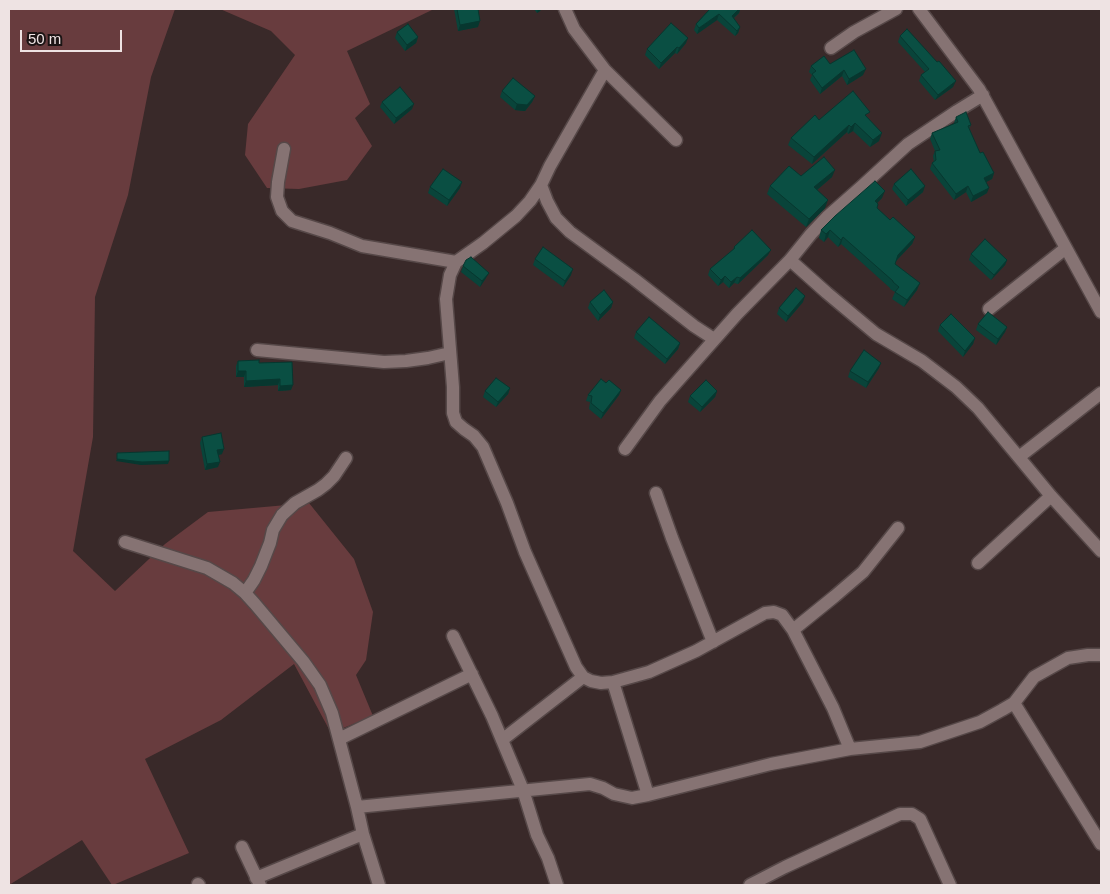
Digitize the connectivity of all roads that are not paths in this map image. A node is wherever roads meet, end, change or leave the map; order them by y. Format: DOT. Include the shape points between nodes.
graph roads {
  1 [pos="565,9"];
  2 [pos="896,9"];
  3 [pos="920,9"];
  4 [pos="831,48"];
  5 [pos="605,70"];
  6 [pos="983,95"];
  7 [pos="676,140"];
  8 [pos="284,149"];
  9 [pos="541,184"];
  10 [pos="1066,248"];
  11 [pos="790,260"];
  12 [pos="456,262"];
  13 [pos="989,308"];
  14 [pos="1101,312"];
  15 [pos="714,339"];
  16 [pos="257,350"];
  17 [pos="450,353"];
  18 [pos="1101,393"];
  19 [pos="625,449"];
  20 [pos="1020,457"];
  21 [pos="346,458"];
  22 [pos="656,492"];
  23 [pos="1051,496"];
  24 [pos="898,528"];
  25 [pos="125,542"];
  26 [pos="1101,550"];
  27 [pos="978,563"];
  28 [pos="245,593"];
  29 [pos="793,630"];
  30 [pos="453,636"];
  31 [pos="712,642"];
  32 [pos="1101,655"];
  33 [pos="472,674"];
  34 [pos="583,677"];
  35 [pos="614,682"];
  36 [pos="1014,703"];
  37 [pos="340,739"];
  38 [pos="502,740"];
  39 [pos="850,749"];
  40 [pos="523,790"];
  41 [pos="648,796"];
  42 [pos="357,807"];
  43 [pos="363,834"];
  44 [pos="1101,844"];
  45 [pos="242,847"];
  46 [pos="258,882"];
  47 [pos="380,885"];
  48 [pos="557,885"];
  49 [pos="750,885"];
  50 [pos="950,885"];
  1 -- 5 [label="street" via="574,29"];
  2 -- 4 [label="street"];
  3 -- 6 [label="street"];
  5 -- 7 [label="street"];
  5 -- 9 [label="street"];
  6 -- 10 [label="street"];
  6 -- 11 [label="street" via="908,144 827,217"];
  8 -- 12 [label="street" via="277,197 282,210 292,221 362,246"];
  9 -- 12 [label="street" via="516,216"];
  9 -- 15 [label="street" via="556,218 570,232"];
  10 -- 13 [label="street"];
  10 -- 14 [label="street"];
  11 -- 15 [label="street"];
  11 -- 20 [label="street" via="876,334 922,361 956,387"];
  12 -- 17 [label="street" via="446,299"];
  15 -- 19 [label="street" via="660,401"];
  16 -- 17 [label="street" via="384,362"];
  17 -- 34 [label="street" via="456,422 483,446 525,552"];
  18 -- 20 [label="street"];
  20 -- 23 [label="street"];
  21 -- 28 [label="street" via="326,484 294,503 282,515 273,530 261,566"];
  22 -- 31 [label="street"];
  23 -- 26 [label="street"];
  23 -- 27 [label="street"];
  24 -- 29 [label="street" via="863,572"];
  25 -- 28 [label="street" via="207,568"];
  28 -- 37 [label="street" via="312,673 332,713"];
  29 -- 31 [label="street" via="782,615 764,613"];
  29 -- 39 [label="street"];
  30 -- 33 [label="street"];
  31 -- 35 [label="street" via="656,670"];
  32 -- 36 [label="street" via="1068,658 1034,677"];
  33 -- 37 [label="street"];
  33 -- 38 [label="street"];
  34 -- 35 [label="street" via="601,683"];
  34 -- 38 [label="street"];
  35 -- 41 [label="street"];
  36 -- 39 [label="street" via="980,722 920,742"];
  36 -- 44 [label="street"];
  37 -- 42 [label="street"];
  38 -- 40 [label="street"];
  39 -- 41 [label="street" via="771,764"];
  40 -- 41 [label="street" via="590,784 624,797"];
  40 -- 42 [label="street"];
  40 -- 48 [label="street"];
  42 -- 43 [label="street"];
  43 -- 46 [label="street"];
  43 -- 47 [label="street"];
  45 -- 46 [label="street"];
  49 -- 50 [label="street" via="900,814 912,814 920,819"];
}
